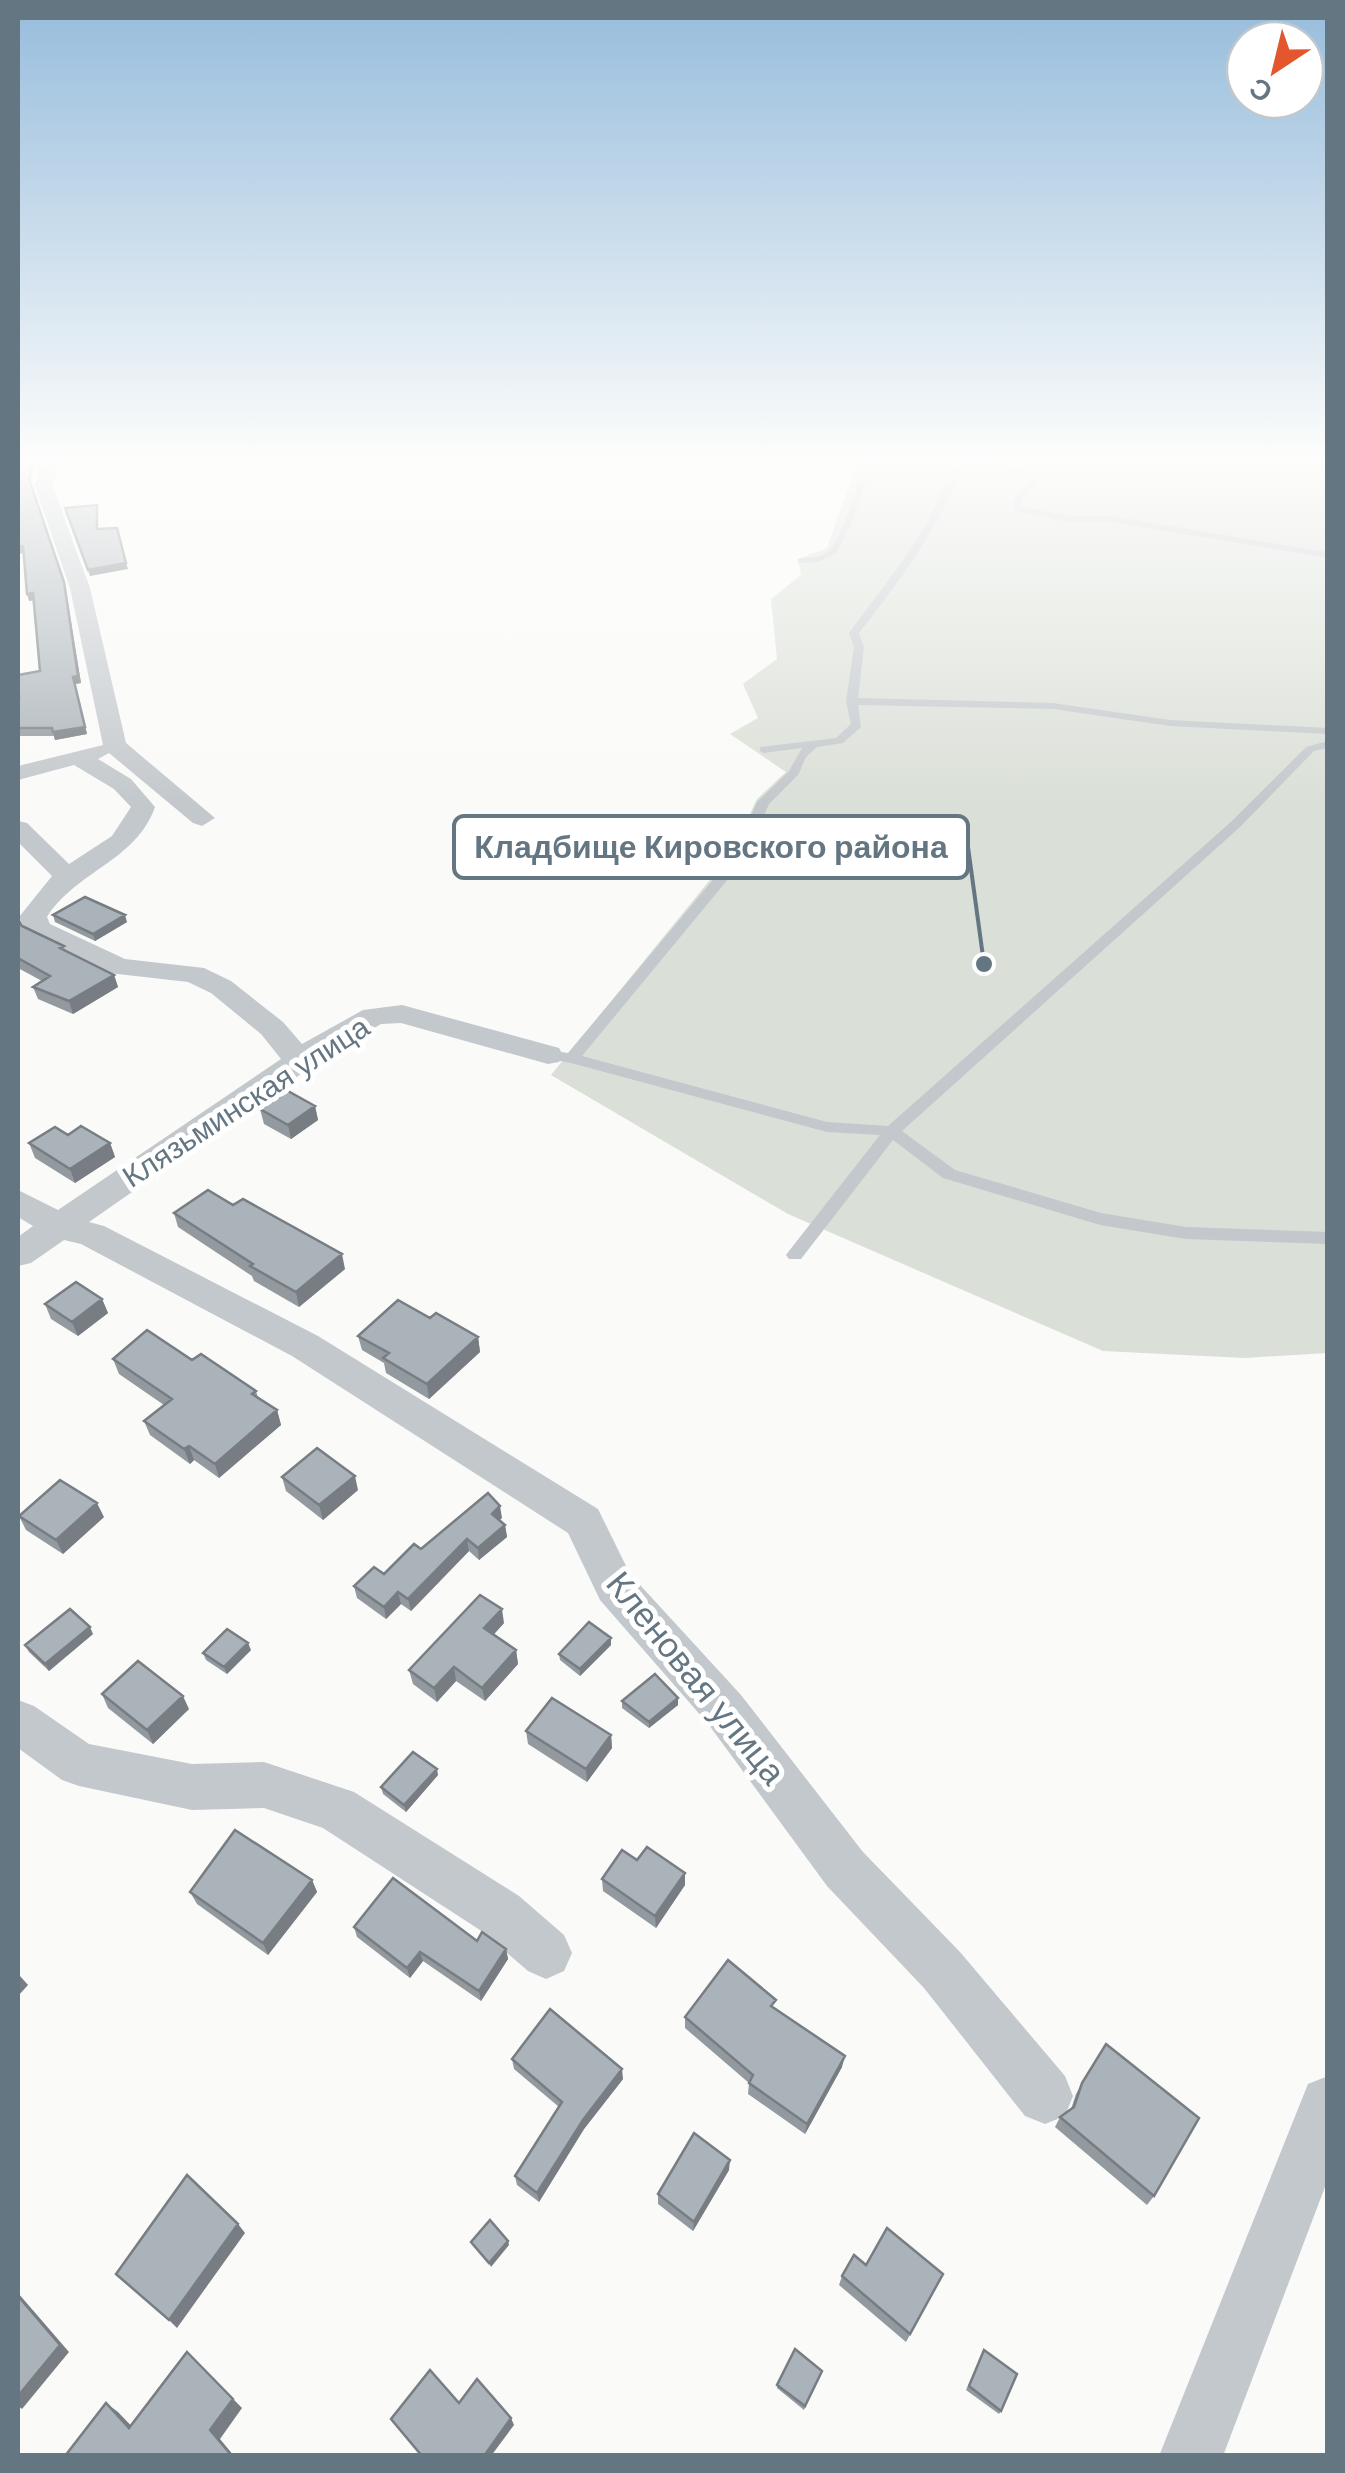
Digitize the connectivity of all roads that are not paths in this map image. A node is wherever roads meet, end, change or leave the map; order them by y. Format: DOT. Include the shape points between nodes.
graph roads {
  1 [pos="76,575"];
  2 [pos="896,575"];
  3 [pos="852,701"];
  4 [pos="1328,731"];
  5 [pos="813,744"];
  6 [pos="1328,744"];
  7 [pos="114,746"];
  8 [pos="764,748"];
  9 [pos="1310,749"];
  10 [pos="1328,754"];
  11 [pos="76,757"];
  12 [pos="18,773"];
  13 [pos="202,818"];
  14 [pos="18,828"];
  15 [pos="68,877"];
  16 [pos="560,1056"];
  17 [pos="299,1060"];
  18 [pos="892,1131"];
  19 [pos="18,1201"];
  20 [pos="58,1226"];
  21 [pos="1328,1238"];
  22 [pos="18,1254"];
  23 [pos="795,1255"];
  24 [pos="18,1721"];
  25 [pos="546,1953"];
  26 [pos="1045,2096"];
  27 [pos="1328,2104"];
  28 [pos="1191,2456"];
  1 -- 7 [label="street"];
  2 -- 3 [label="lane" via="854,633 860,647"];
  3 -- 4 [label="lane" via="1052,706 1170,723"];
  3 -- 5 [label="lane" via="857,725 839,741"];
  5 -- 8 [label="lane"];
  5 -- 16 [label="lane" via="763,802 738,858"];
  6 -- 9 [label="lane"];
  7 -- 11 [label="street"];
  7 -- 13 [label="street"];
  9 -- 10 [label="lane"];
  9 -- 18 [label="lane" via="1236,824"];
  11 -- 12 [label="street"];
  11 -- 15 [label="street" via="128,789 143,807 128,840"];
  14 -- 15 [label="street"];
  15 -- 17 [label="street" via="33,917 38,929 119,966 194,974 222,987"];
  16 -- 17 [label="street, Клязьминская улица" via="402,1014 374,1016"];
  16 -- 18 [label="lane" via="827,1127"];
  17 -- 20 [label="street, Клязьминская улица"];
  18 -- 21 [label="lane" via="949,1174 1100,1219 1186,1233"];
  18 -- 23 [label="lane"];
  19 -- 20 [label="street, Кленовая улица"];
  20 -- 22 [label="street, Клязьминская улица"];
  20 -- 26 [label="street, Кленовая улица" via="92,1235 304,1346 582,1522 615,1587 725,1710 845,1869 942,1970"];
  24 -- 25 [label="street" via="79,1764 192,1787 264,1786 337,1809 501,1914"];
  27 -- 28 [label="street"];
}
